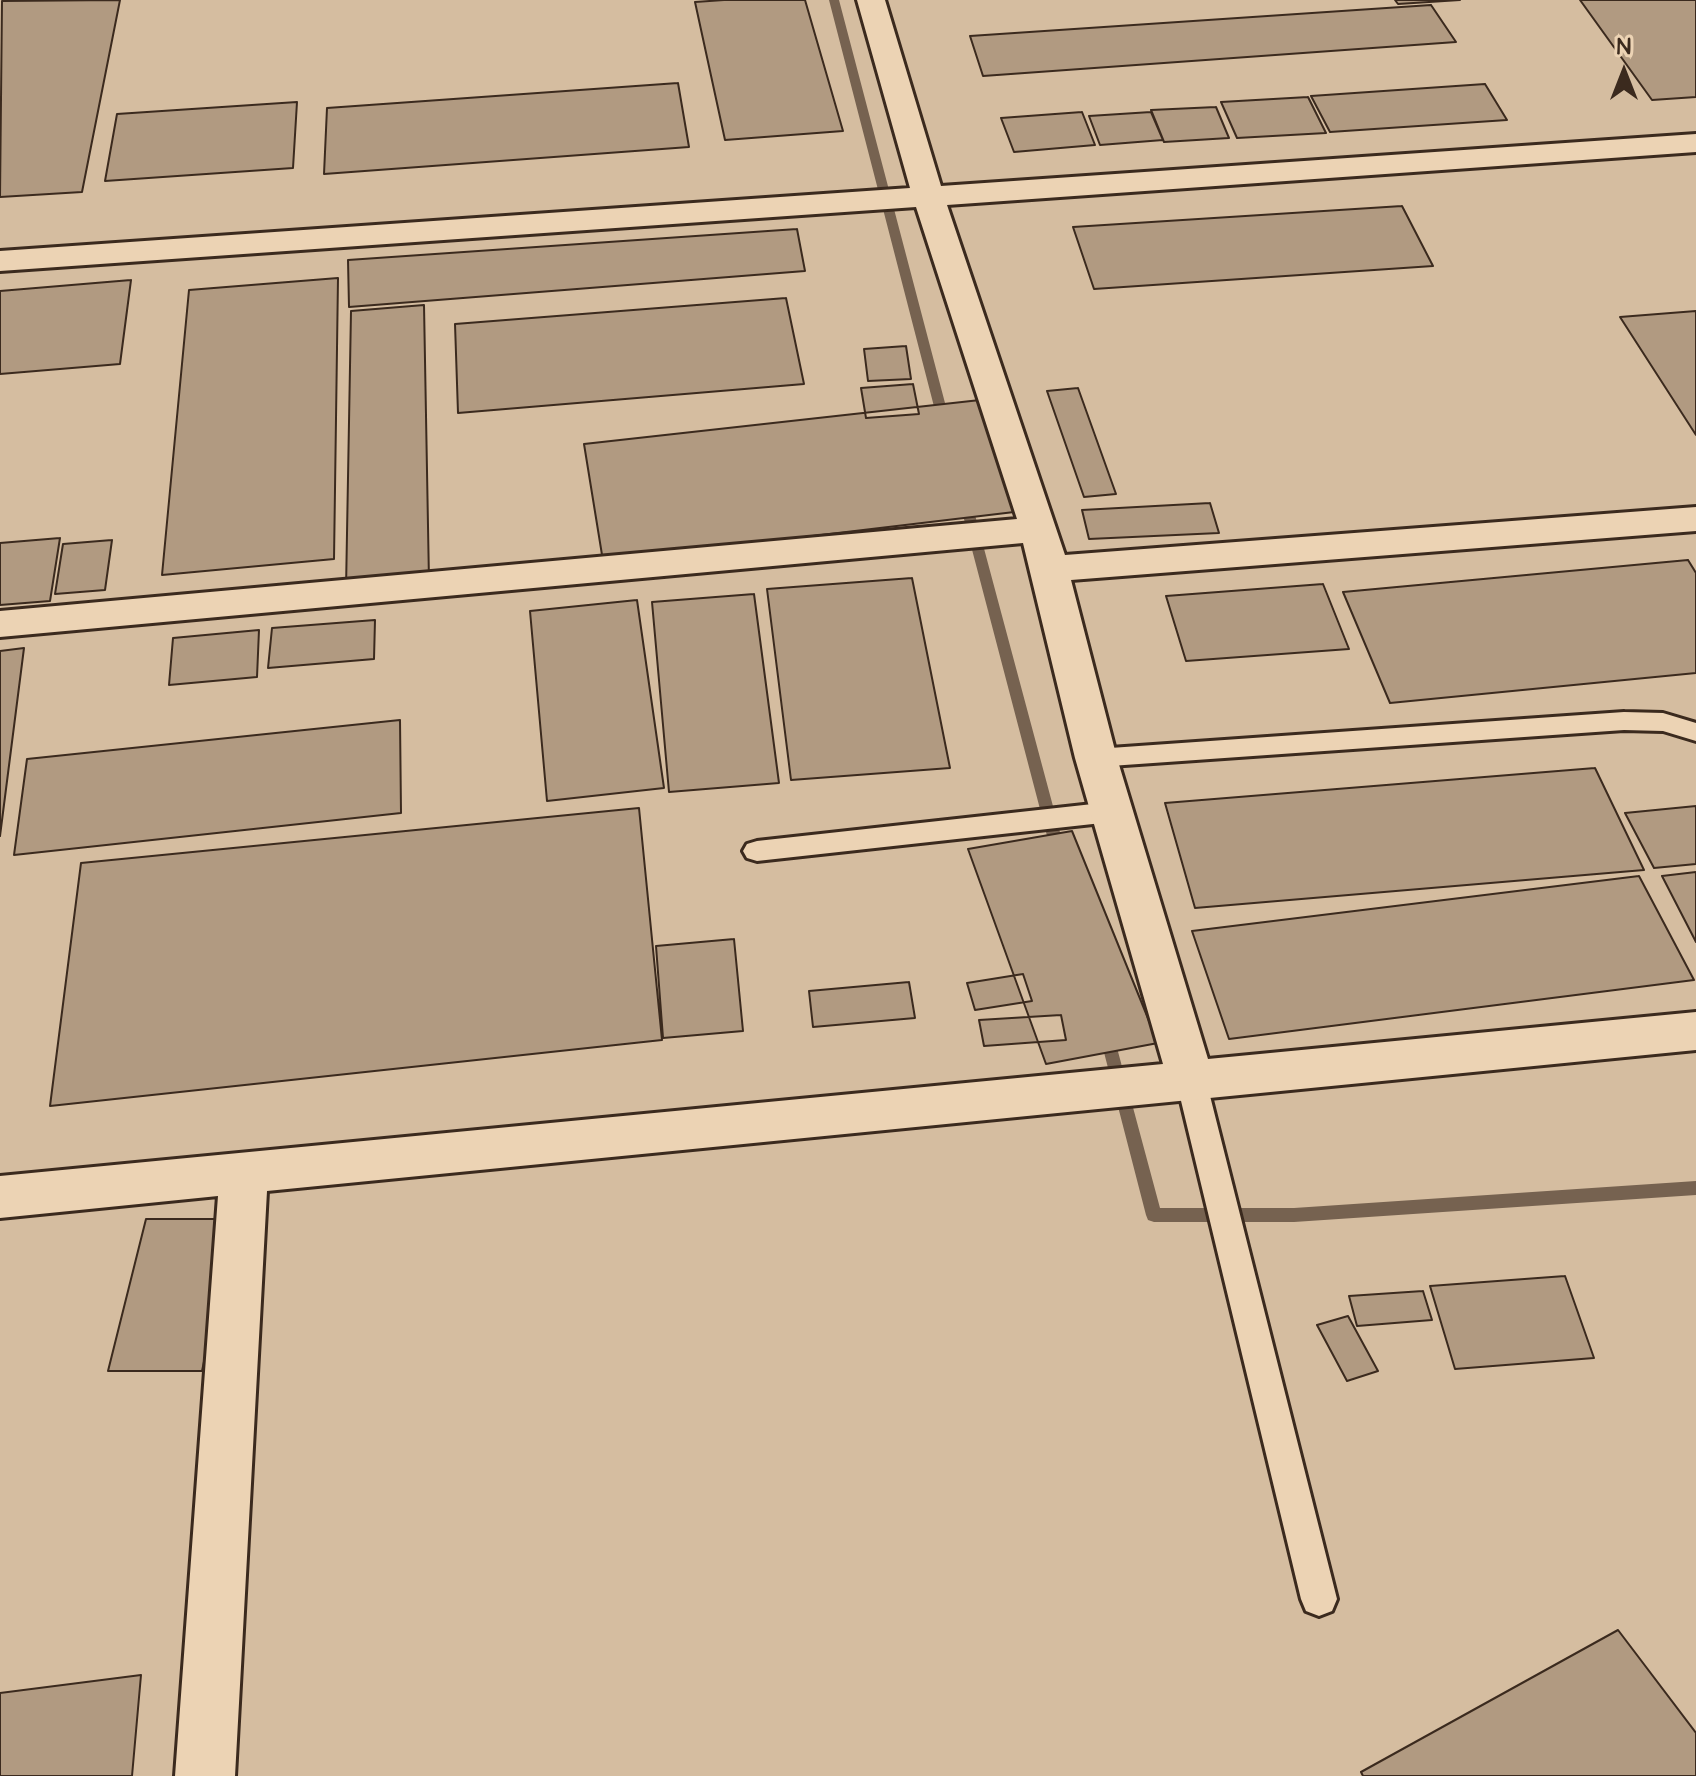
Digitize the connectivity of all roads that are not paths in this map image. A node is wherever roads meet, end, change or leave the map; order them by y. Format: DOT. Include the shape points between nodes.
graph roads {
  1 [pos="871,0"];
  2 [pos="1696,143"];
  3 [pos="928,196"];
  4 [pos="0,261"];
  5 [pos="1696,519"];
  6 [pos="1039,529"];
  7 [pos="1049,569"];
  8 [pos="0,624"];
  9 [pos="1696,732"];
  10 [pos="1096,758"];
  11 [pos="1097,813"];
  12 [pos="757,851"];
  13 [pos="1696,1031"];
  14 [pos="1191,1080"];
  15 [pos="244,1173"];
  16 [pos="0,1197"];
  17 [pos="1319,1599"];
  18 [pos="205,1776"];
  1 -- 3 [label="street"];
  2 -- 3 [label="street"];
  3 -- 4 [label="street"];
  3 -- 6 [label="street"];
  5 -- 7 [label="street"];
  6 -- 7 [label="street"];
  6 -- 8 [label="street"];
  7 -- 10 [label="street"];
  9 -- 10 [label="lane" via="1663,722 1624,721"];
  10 -- 11 [label="street"];
  11 -- 12 [label="lane"];
  11 -- 14 [label="street"];
  13 -- 14 [label="street"];
  14 -- 15 [label="street"];
  14 -- 17 [label="lane"];
  15 -- 16 [label="street"];
  15 -- 18 [label="street"];
}
